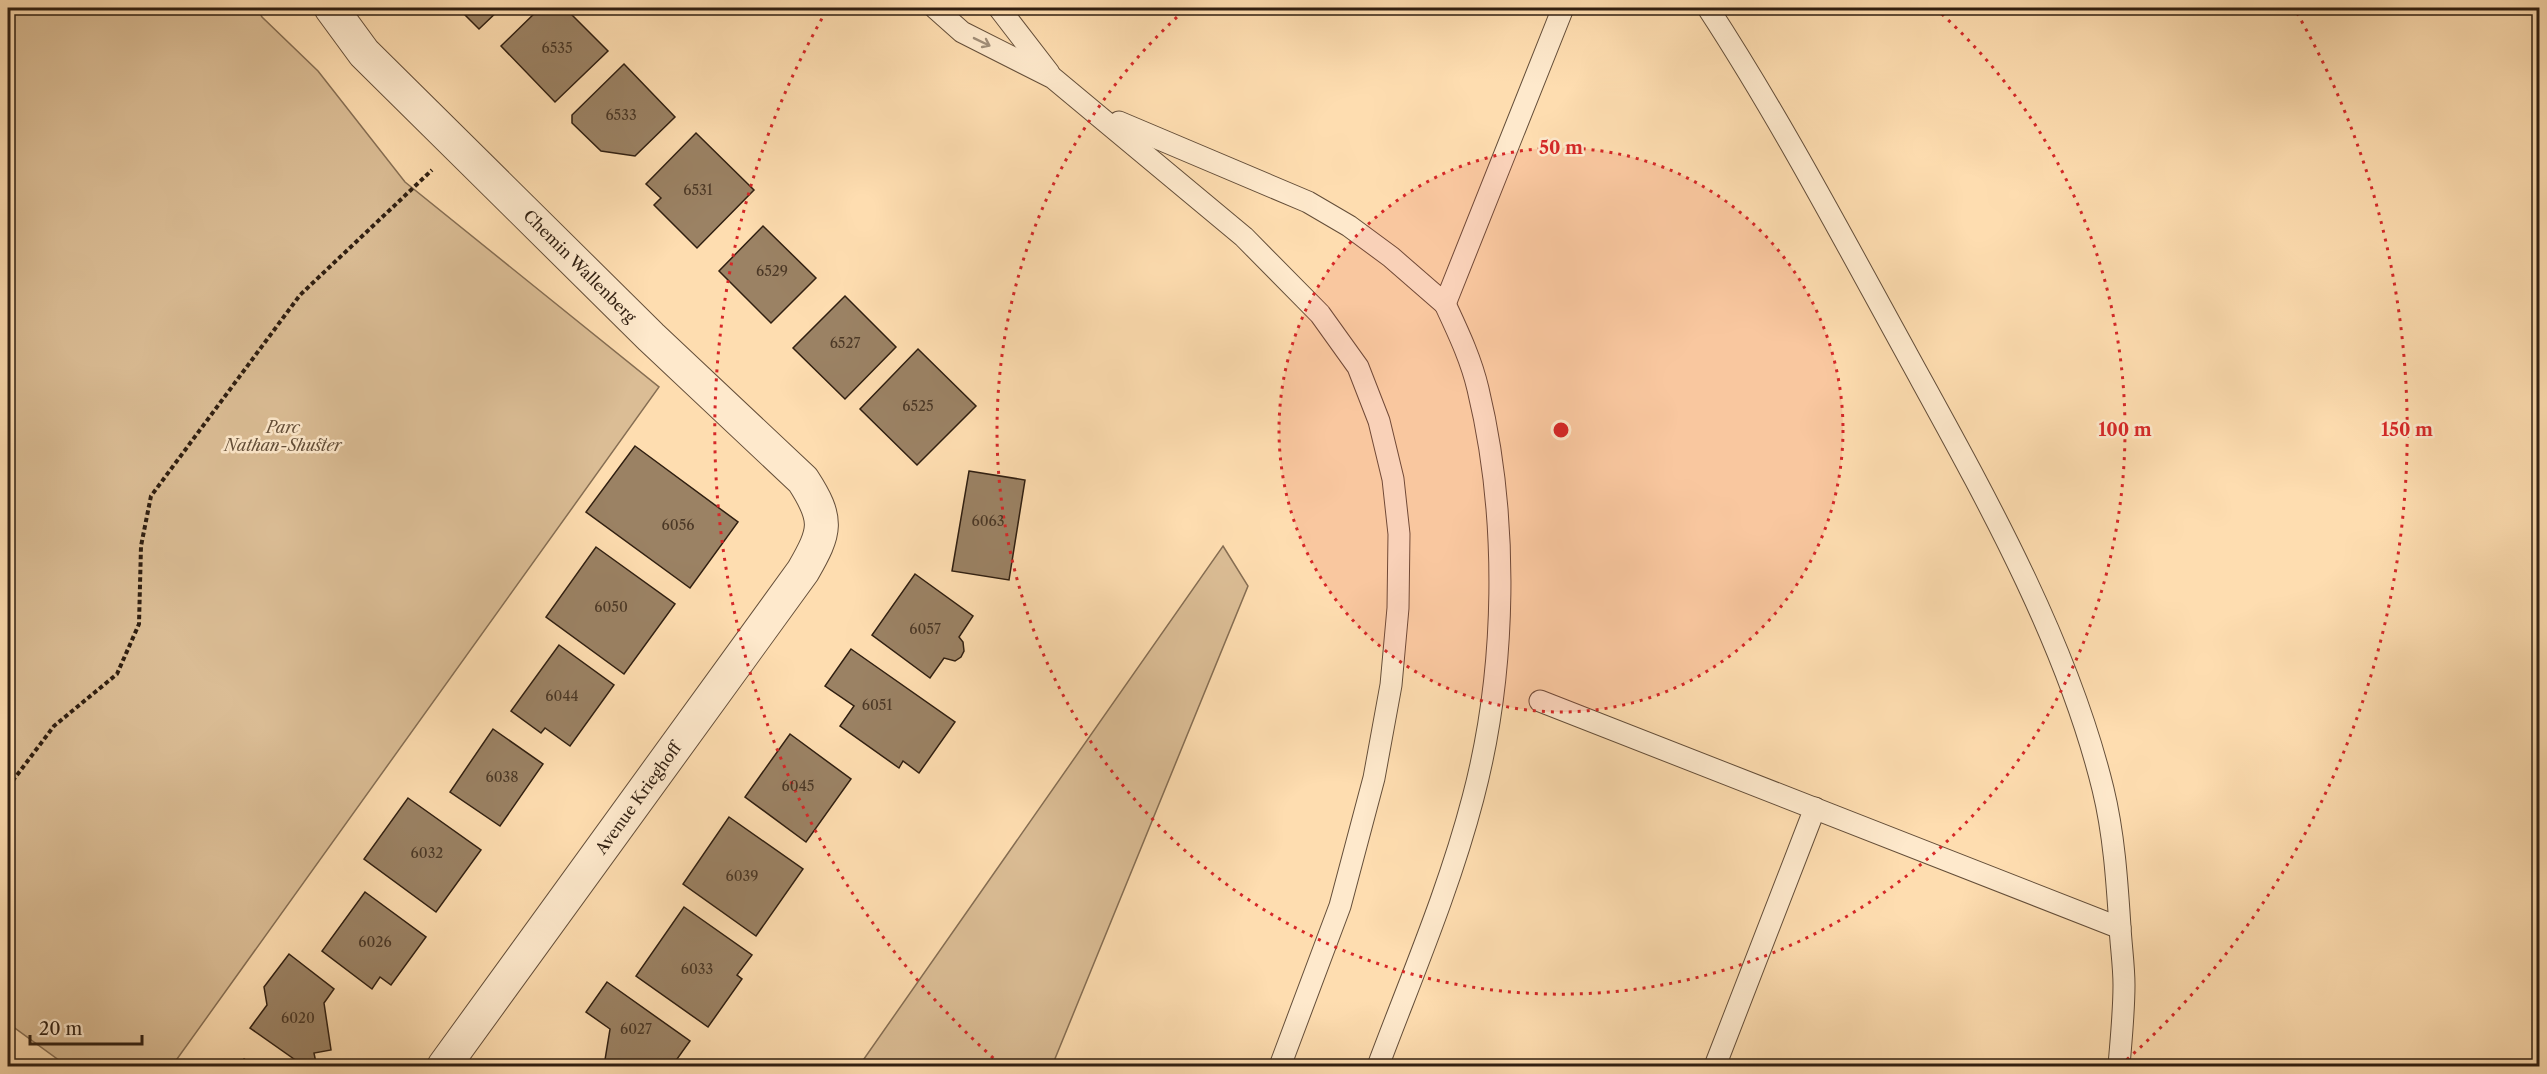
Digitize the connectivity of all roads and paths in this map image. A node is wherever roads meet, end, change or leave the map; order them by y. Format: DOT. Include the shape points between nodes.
graph roads {
  1 [pos="332,8"];
  2 [pos="935,8"];
  3 [pos="999,8"];
  4 [pos="1563,8"];
  5 [pos="1708,8"];
  6 [pos="1053,78"];
  7 [pos="1097,112"];
  8 [pos="459,145"];
  9 [pos="1445,304"];
  10 [pos="823,525"];
  11 [pos="1540,701"];
  12 [pos="8,787"];
  13 [pos="1815,808"];
  14 [pos="2120,928"];
  15 [pos="444,1066"];
  16 [pos="1280,1066"];
  17 [pos="1378,1066"];
  18 [pos="1715,1066"];
  19 [pos="2119,1066"];
  1 -- 8 [label="street, Chemin Wallenberg" via="364,52"];
  2 -- 6 [label="lane, one-way" via="962,33"];
  3 -- 6 [label="lane"];
  4 -- 9 [label="lane"];
  5 -- 14 [label="lane" via="1812,179 1937,409 1999,527 2059,656 2085,722 2104,793 2116,863"];
  6 -- 7 [label="lane"];
  7 -- 9 [label="lane" via="1308,202 1391,257"];
  7 -- 16 [label="lane" via="1244,237 1320,314 1358,368 1379,422 1394,479 1399,534 1398,608 1391,685 1374,778 1340,906"];
  8 -- 10 [label="street, Chemin Wallenberg" via="651,338 803,480 816,501"];
  8 -- 12 [label="path" via="300,295 151,496 141,546 139,624 117,674 54,726"];
  9 -- 17 [label="lane" via="1478,388 1488,444 1500,573 1497,648 1490,713 1474,796 1451,873"];
  10 -- 15 [label="street, Avenue Krieghoff" via="815,550 802,571"];
  11 -- 13 [label="lane"];
  13 -- 14 [label="lane"];
  13 -- 18 [label="lane"];
  14 -- 19 [label="lane" via="2124,984"];
}
